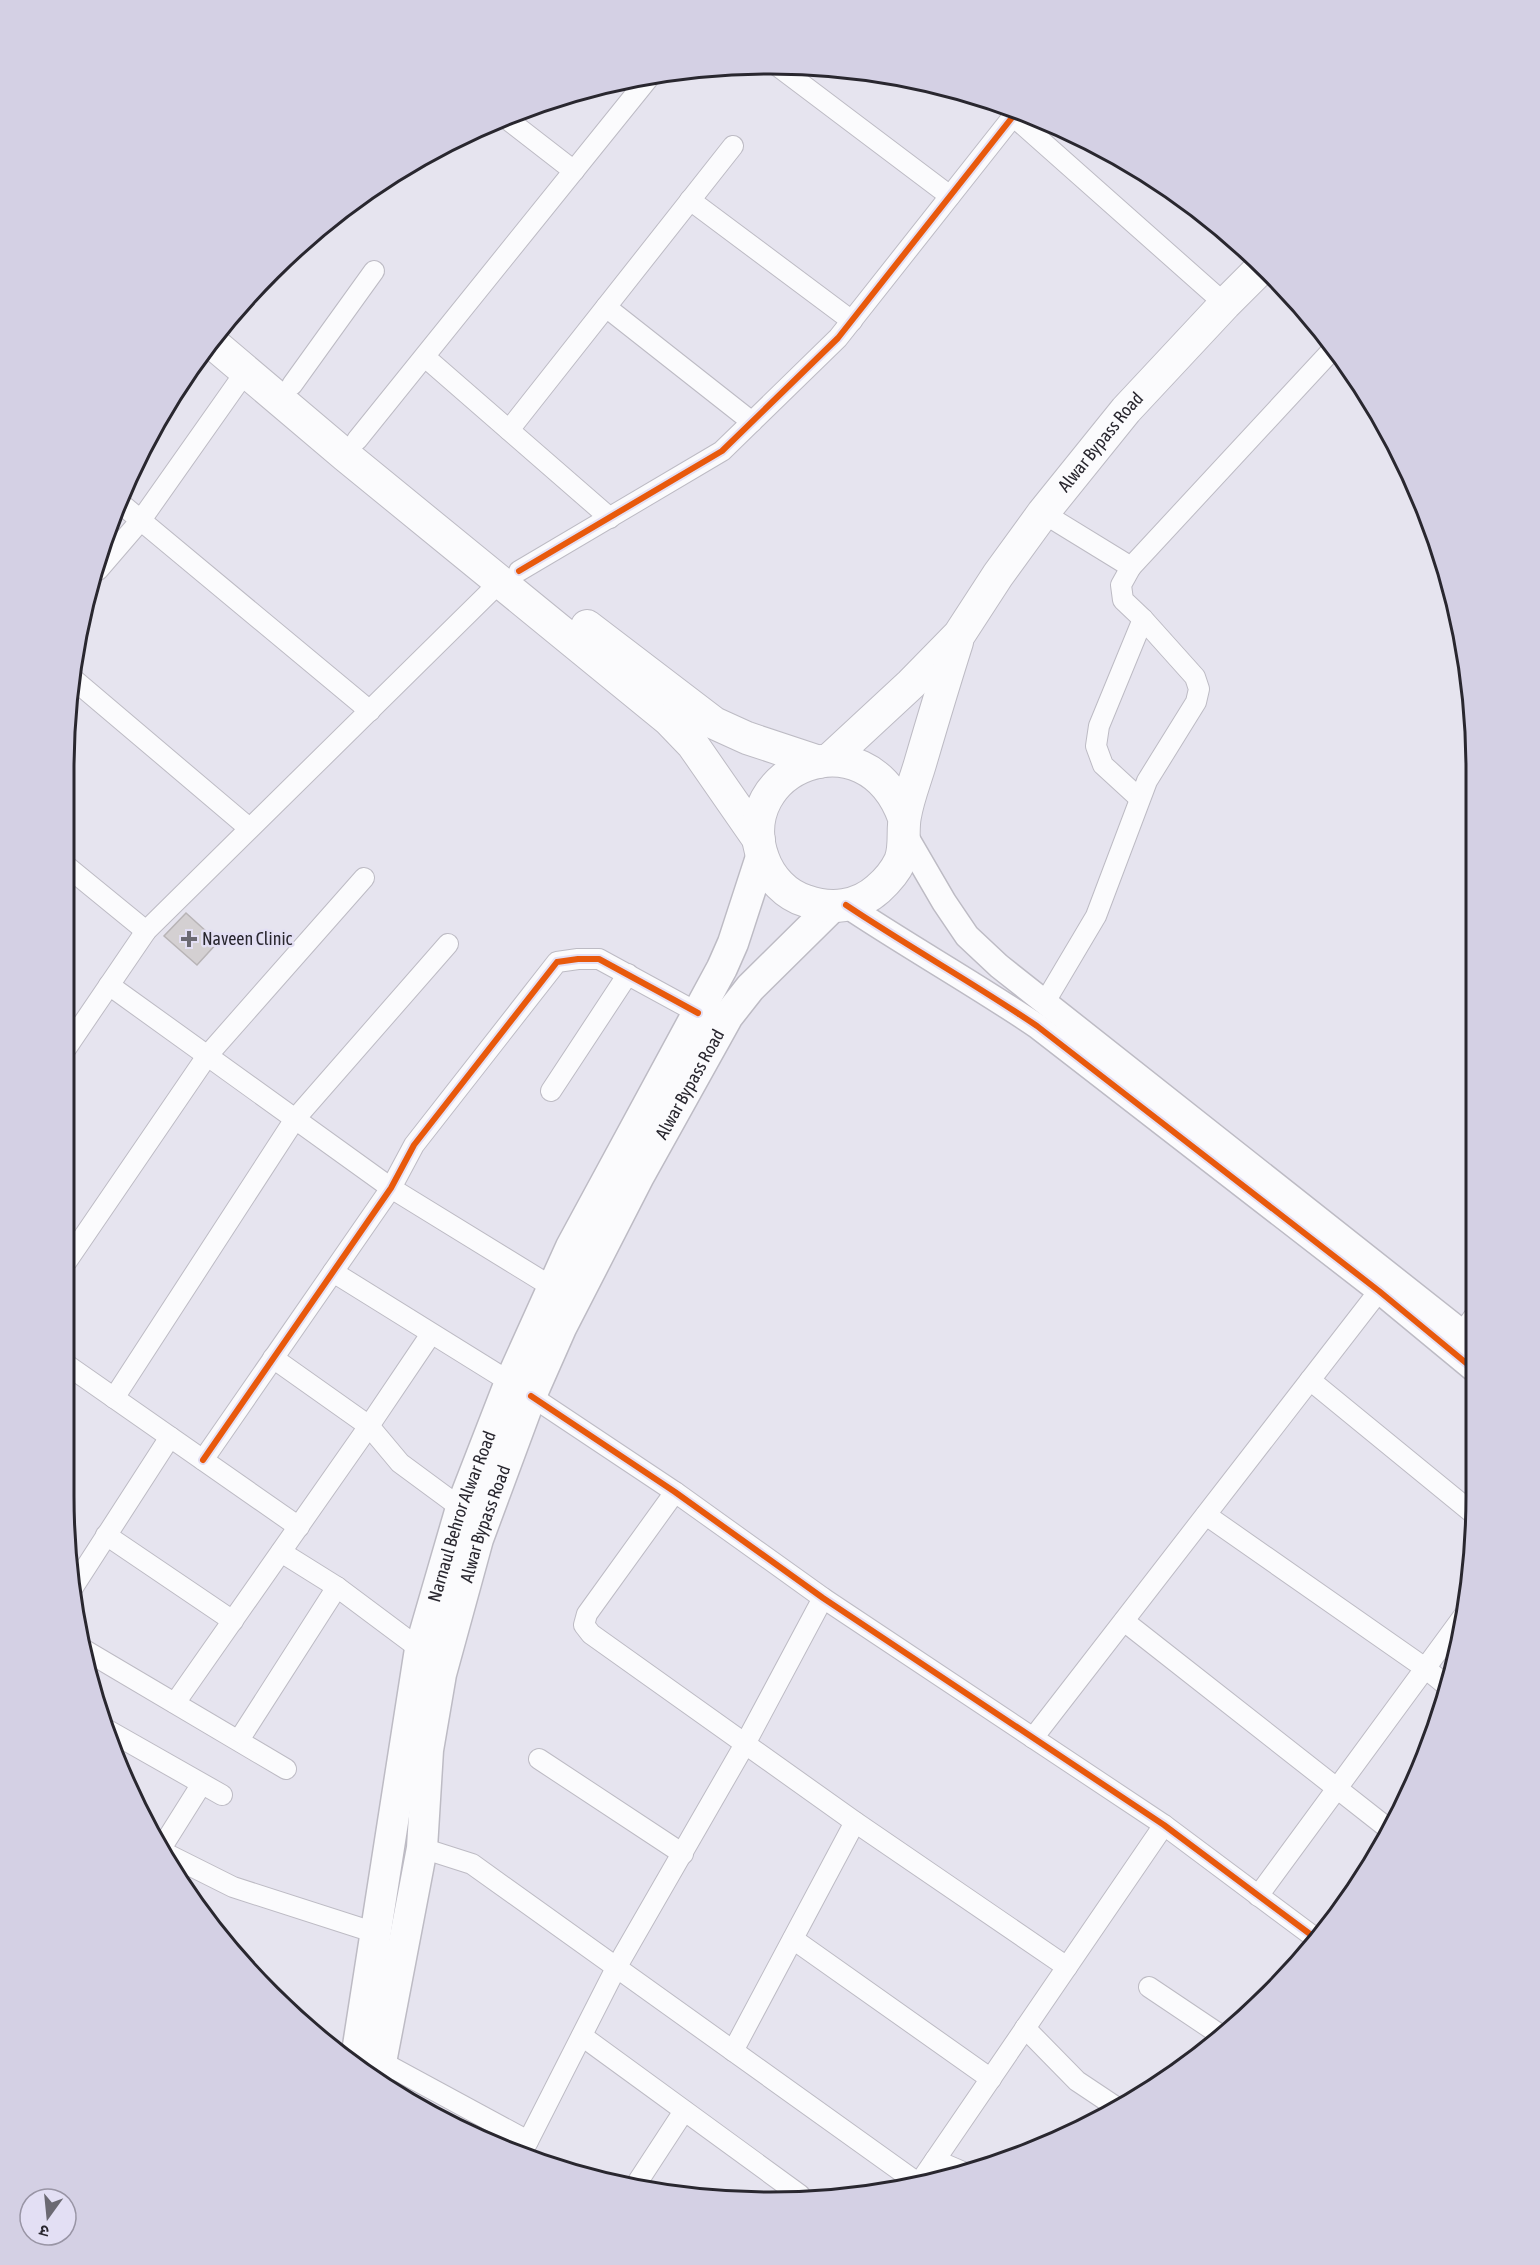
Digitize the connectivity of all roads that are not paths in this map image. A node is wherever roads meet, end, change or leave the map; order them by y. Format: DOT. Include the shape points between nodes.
graph roads {
  1 [pos="789,74"];
  2 [pos="643,85"];
  3 [pos="1012,117"];
  4 [pos="1025,122"];
  5 [pos="512,123"];
  6 [pos="734,146"];
  7 [pos="574,171"];
  8 [pos="950,196"];
  9 [pos="690,200"];
  10 [pos="374,271"];
  11 [pos="1256,273"];
  12 [pos="1225,304"];
  13 [pos="606,307"];
  14 [pos="852,321"];
  15 [pos="228,333"];
  16 [pos="217,346"];
  17 [pos="1329,354"];
  18 [pos="424,357"];
  19 [pos="246,371"];
  20 [pos="292,385"];
  21 [pos="752,422"];
  22 [pos="509,430"];
  23 [pos="357,440"];
  24 [pos="125,507"];
  25 [pos="1042,513"];
  26 [pos="610,518"];
  27 [pos="141,520"];
  28 [pos="105,561"];
  29 [pos="1131,567"];
  30 [pos="509,577"];
  31 [pos="1143,619"];
  32 [pos="959,635"];
  33 [pos="79,684"];
  34 [pos="370,711"];
  35 [pos="824,761"];
  36 [pos="1140,798"];
  37 [pos="904,826"];
  38 [pos="249,828"];
  39 [pos="760,847"];
  40 [pos="74,872"];
  41 [pos="364,878"];
  42 [pos="839,906"];
  43 [pos="146,931"];
  44 [pos="448,944"];
  45 [pos="628,974"];
  46 [pos="109,985"];
  47 [pos="1045,1002"];
  48 [pos="698,1013"];
  49 [pos="74,1032"];
  50 [pos="207,1056"];
  51 [pos="550,1092"];
  52 [pos="295,1119"];
  53 [pos="392,1188"];
  54 [pos="74,1251"];
  55 [pos="333,1272"];
  56 [pos="552,1287"];
  57 [pos="1379,1291"];
  58 [pos="431,1334"];
  59 [pos="1463,1342"];
  60 [pos="273,1358"];
  61 [pos="74,1369"];
  62 [pos="1310,1380"];
  63 [pos="520,1389"];
  64 [pos="114,1398"];
  65 [pos="369,1426"];
  66 [pos="170,1437"];
  67 [pos="203,1460"];
  68 [pos="675,1492"];
  69 [pos="1466,1507"];
  70 [pos="461,1508"];
  71 [pos="1206,1515"];
  72 [pos="299,1527"];
  73 [pos="106,1535"];
  74 [pos="281,1552"];
  75 [pos="78,1579"];
  76 [pos="337,1587"];
  77 [pos="823,1598"];
  78 [pos="233,1621"];
  79 [pos="1124,1621"];
  80 [pos="1453,1630"];
  81 [pos="420,1648"];
  82 [pos="92,1654"];
  83 [pos="1425,1668"];
  84 [pos="1441,1681"];
  85 [pos="175,1703"];
  86 [pos="116,1735"];
  87 [pos="1033,1738"];
  88 [pos="239,1740"];
  89 [pos="745,1744"];
  90 [pos="539,1759"];
  91 [pos="286,1769"];
  92 [pos="201,1785"];
  93 [pos="1337,1789"];
  94 [pos="222,1795"];
  95 [pos="855,1822"];
  96 [pos="1164,1825"];
  97 [pos="1383,1825"];
  98 [pos="166,1841"];
  99 [pos="422,1848"];
  100 [pos="682,1854"];
  101 [pos="177,1859"];
  102 [pos="1258,1896"];
  103 [pos="376,1933"];
  104 [pos="1310,1934"];
  105 [pos="793,1939"];
  106 [pos="1067,1967"];
  107 [pos="616,1968"];
  108 [pos="1149,1987"];
  109 [pos="1025,2028"];
  110 [pos="1215,2031"];
  111 [pos="582,2036"];
  112 [pos="733,2051"];
  113 [pos="372,2066"];
  114 [pos="372,2067"];
  115 [pos="382,2073"];
  116 [pos="990,2079"];
  117 [pos="1110,2103"];
  118 [pos="684,2111"];
  119 [pos="511,2141"];
  120 [pos="525,2147"];
  121 [pos="935,2160"];
  122 [pos="952,2167"];
  123 [pos="926,2173"];
  124 [pos="908,2178"];
  125 [pos="640,2179"];
  126 [pos="794,2191"];
  1 -- 8 [label="street"];
  2 -- 7 [label="street"];
  3 -- 8 [label="street"];
  4 -- 12 [label="street"];
  5 -- 7 [label="street"];
  6 -- 9 [label="street"];
  7 -- 18 [label="street"];
  8 -- 14 [label="street"];
  9 -- 13 [label="street"];
  9 -- 14 [label="street"];
  10 -- 20 [label="street"];
  11 -- 12 [label="highway, Alwar Bypass Road"];
  12 -- 25 [label="highway, Alwar Bypass Road" via="1126,410"];
  13 -- 21 [label="street"];
  13 -- 22 [label="street"];
  14 -- 21 [label="street"];
  15 -- 20 [label="highway"];
  16 -- 19 [label="highway"];
  17 -- 29 [label="street"];
  18 -- 22 [label="street"];
  18 -- 23 [label="street"];
  19 -- 27 [label="street"];
  19 -- 30 [label="highway" via="346,456"];
  20 -- 23 [label="highway"];
  21 -- 26 [label="street" via="722,451"];
  22 -- 26 [label="street"];
  23 -- 30 [label="highway"];
  24 -- 27 [label="street"];
  25 -- 29 [label="street"];
  25 -- 32 [label="highway, Alwar Bypass Road"];
  26 -- 30 [label="street"];
  27 -- 28 [label="street"];
  27 -- 34 [label="street"];
  29 -- 31 [label="street" via="1121,585 1123,600"];
  30 -- 34 [label="street"];
  30 -- 35 [label="highway" via="714,723 747,738"];
  30 -- 39 [label="highway" via="693,745"];
  31 -- 36 [label="street" via="1099,726 1096,746 1103,765"];
  31 -- 36 [label="street" via="1195,677 1199,689 1196,702"];
  32 -- 35 [label="highway" via="911,684"];
  32 -- 37 [label="highway"];
  33 -- 38 [label="street"];
  34 -- 38 [label="street"];
  35 -- 37 [label="highway" via="862,766 890,787"];
  35 -- 39 [label="highway" via="790,773 769,795 759,824"];
  36 -- 47 [label="street" via="1096,916"];
  37 -- 42 [label="highway" via="901,859 888,880 870,896"];
  37 -- 47 [label="street" via="944,903 967,936"];
  38 -- 43 [label="street"];
  39 -- 42 [label="highway" via="766,867 793,896 819,905"];
  39 -- 48 [label="main road, Narnaul Behror Alwar Road" via="733,943"];
  40 -- 43 [label="street"];
  41 -- 50 [label="street"];
  42 -- 57 [label="street" via="1037,1026"];
  42 -- 63 [label="main road, Alwar Bypass Road" via="750,988 728,1016 595,1258 561,1328"];
  43 -- 46 [label="street"];
  44 -- 52 [label="street"];
  45 -- 48 [label="street"];
  45 -- 51 [label="street"];
  45 -- 53 [label="street" via="599,959 557,962 414,1145"];
  46 -- 49 [label="street"];
  46 -- 50 [label="street"];
  47 -- 59 [label="street" via="1401,1286"];
  48 -- 56 [label="main road, Narnaul Behror Alwar Road"];
  50 -- 52 [label="street"];
  50 -- 54 [label="street"];
  52 -- 53 [label="street"];
  52 -- 64 [label="street"];
  53 -- 55 [label="street"];
  53 -- 56 [label="street"];
  55 -- 58 [label="street"];
  55 -- 60 [label="street"];
  56 -- 63 [label="main road, Narnaul Behror Alwar Road"];
  57 -- 59 [label="street"];
  57 -- 62 [label="street"];
  58 -- 63 [label="street"];
  58 -- 65 [label="street"];
  60 -- 65 [label="street"];
  60 -- 67 [label="street"];
  61 -- 64 [label="street"];
  62 -- 69 [label="street"];
  62 -- 71 [label="street"];
  63 -- 68 [label="street"];
  63 -- 70 [label="main road, Narnaul Behror Alwar Road"];
  63 -- 99 [label="main road, Alwar Bypass Road" via="441,1674 428,1750"];
  64 -- 66 [label="street"];
  65 -- 70 [label="street" via="400,1463"];
  65 -- 72 [label="street"];
  66 -- 67 [label="street"];
  66 -- 73 [label="street"];
  67 -- 72 [label="street"];
  68 -- 77 [label="street"];
  68 -- 89 [label="street" via="584,1625 591,1634"];
  70 -- 81 [label="main road, Narnaul Behror Alwar Road"];
  71 -- 79 [label="street"];
  71 -- 83 [label="street"];
  72 -- 74 [label="street"];
  73 -- 75 [label="street"];
  73 -- 78 [label="street"];
  74 -- 76 [label="street"];
  74 -- 78 [label="street"];
  76 -- 81 [label="street"];
  76 -- 88 [label="street"];
  77 -- 87 [label="street"];
  77 -- 89 [label="street"];
  78 -- 85 [label="street"];
  79 -- 87 [label="street"];
  79 -- 93 [label="street"];
  80 -- 83 [label="street"];
  81 -- 103 [label="main road, Narnaul Behror Alwar Road"];
  82 -- 85 [label="street"];
  83 -- 84 [label="street"];
  83 -- 93 [label="street"];
  85 -- 88 [label="street"];
  86 -- 92 [label="street"];
  87 -- 96 [label="street"];
  88 -- 91 [label="street"];
  89 -- 95 [label="street"];
  89 -- 100 [label="street"];
  90 -- 100 [label="street"];
  92 -- 94 [label="street"];
  92 -- 98 [label="street"];
  93 -- 97 [label="street"];
  93 -- 102 [label="street"];
  95 -- 105 [label="street"];
  95 -- 106 [label="street"];
  96 -- 102 [label="street"];
  96 -- 106 [label="street"];
  99 -- 107 [label="street" via="472,1863"];
  99 -- 114 [label="main road, Alwar Bypass Road"];
  100 -- 107 [label="street"];
  101 -- 103 [label="street" via="233,1887"];
  102 -- 104 [label="street"];
  103 -- 113 [label="main road, Narnaul Behror Alwar Road"];
  105 -- 112 [label="street"];
  105 -- 116 [label="street"];
  106 -- 109 [label="street"];
  107 -- 111 [label="street"];
  107 -- 112 [label="street"];
  108 -- 110 [label="street"];
  109 -- 116 [label="street"];
  109 -- 117 [label="street" via="1077,2081"];
  111 -- 118 [label="street"];
  111 -- 120 [label="street"];
  112 -- 124 [label="street"];
  115 -- 119 [label="street"];
  116 -- 121 [label="street"];
  118 -- 125 [label="street"];
  118 -- 126 [label="street"];
  121 -- 122 [label="street"];
  121 -- 123 [label="street"];
}
